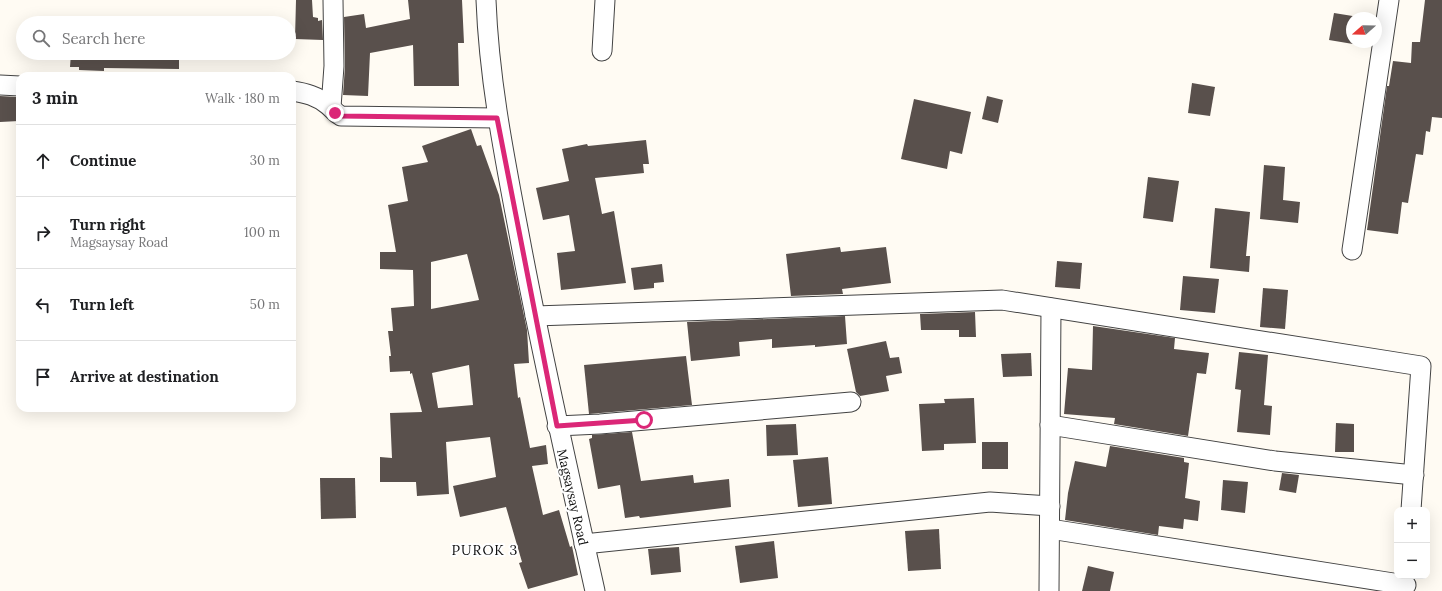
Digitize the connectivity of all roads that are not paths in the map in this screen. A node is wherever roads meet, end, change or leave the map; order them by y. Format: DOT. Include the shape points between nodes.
graph roads {
  1 [pos="333,0"];
  2 [pos="486,0"];
  3 [pos="605,0"];
  4 [pos="1389,0"];
  5 [pos="602,51"];
  6 [pos="0,85"];
  7 [pos="16,86"];
  8 [pos="296,92"];
  9 [pos="331,107"];
  10 [pos="497,118"];
  11 [pos="1352,250"];
  12 [pos="1051,308"];
  13 [pos="535,316"];
  14 [pos="851,402"];
  15 [pos="1050,425"];
  16 [pos="557,426"];
  17 [pos="1414,475"];
  18 [pos="1050,506"];
  19 [pos="1412,507"];
  20 [pos="1050,529"];
  21 [pos="584,544"];
  22 [pos="1406,584"];
  23 [pos="595,591"];
  24 [pos="1049,591"];
  1 -- 9 [label="street" via="334,66"];
  2 -- 10 [label="street, Magsaysay Road" via="487,36"];
  3 -- 5 [label="street"];
  4 -- 11 [label="street"];
  6 -- 7 [label="street"];
  8 -- 9 [label="street" via="310,94"];
  9 -- 10 [label="street" via="340,116"];
  10 -- 13 [label="street, Magsaysay Road"];
  12 -- 13 [label="street" via="1002,300"];
  12 -- 15 [label="street"];
  12 -- 17 [label="street" via="1421,366"];
  13 -- 16 [label="street, Magsaysay Road"];
  14 -- 16 [label="street"];
  15 -- 17 [label="street" via="1275,461"];
  15 -- 18 [label="street"];
  16 -- 21 [label="street, Magsaysay Road"];
  17 -- 19 [label="street"];
  18 -- 20 [label="street"];
  18 -- 21 [label="street" via="990,502"];
  20 -- 22 [label="street"];
  20 -- 24 [label="street"];
  21 -- 23 [label="street, Magsaysay Road"];
}
